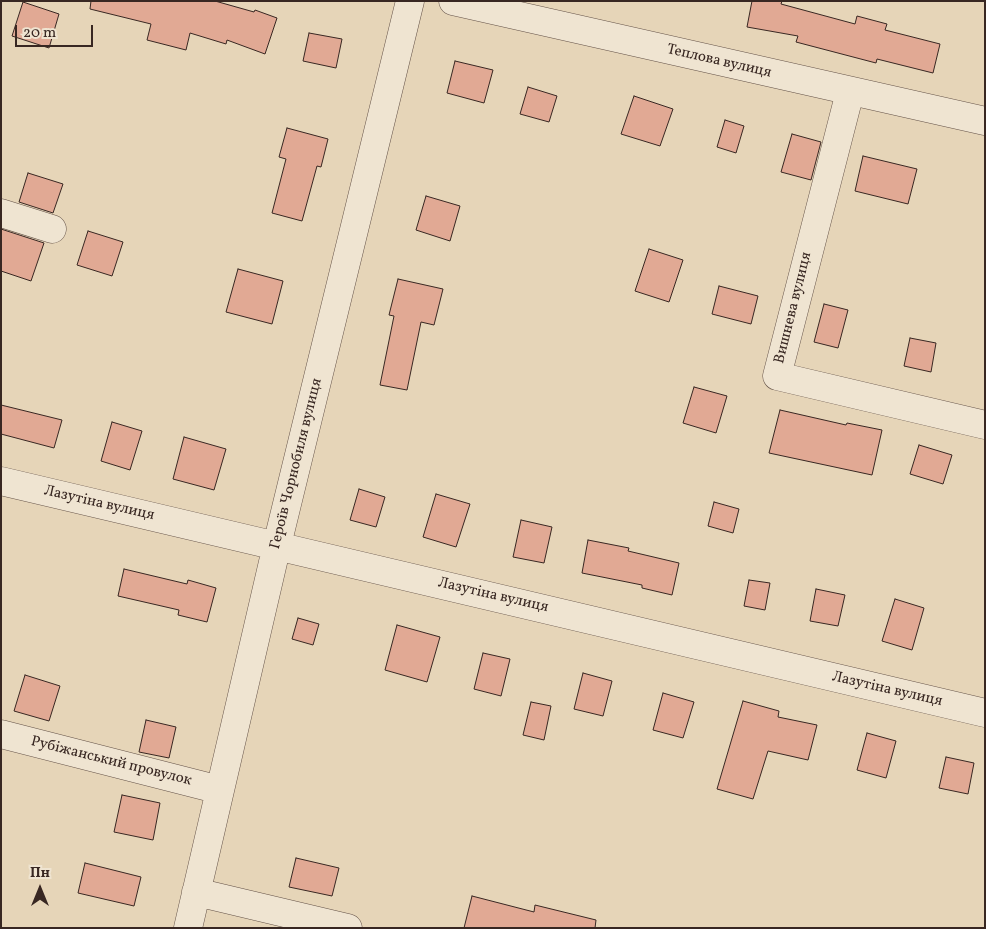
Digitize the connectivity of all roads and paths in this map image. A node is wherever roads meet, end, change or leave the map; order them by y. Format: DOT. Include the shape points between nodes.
graph roads {
  1 [pos="410,1"];
  2 [pos="453,1"];
  3 [pos="850,92"];
  4 [pos="985,121"];
  5 [pos="1,213"];
  6 [pos="52,229"];
  7 [pos="985,425"];
  8 [pos="1,481"];
  9 [pos="277,545"];
  10 [pos="985,713"];
  11 [pos="1,734"];
  12 [pos="220,790"];
  13 [pos="196,892"];
  14 [pos="188,928"];
  15 [pos="348,928"];
  1 -- 9 [label="street, Героїв Чорнобиля вулиця"];
  2 -- 3 [label="street, Теплова вулиця"];
  3 -- 4 [label="street, Теплова вулиця"];
  3 -- 7 [label="street, Вишнева вулиця" via="777,376"];
  5 -- 6 [label="street"];
  8 -- 9 [label="street, Лазутіна вулиця"];
  9 -- 10 [label="street, Лазутіна вулиця"];
  9 -- 12 [label="street, Героїв Чорнобиля вулиця"];
  11 -- 12 [label="street, Рубіжанський провулок"];
  12 -- 13 [label="street, Героїв Чорнобиля вулиця"];
  13 -- 14 [label="street, Героїв Чорнобиля вулиця"];
  13 -- 15 [label="street"];
}
